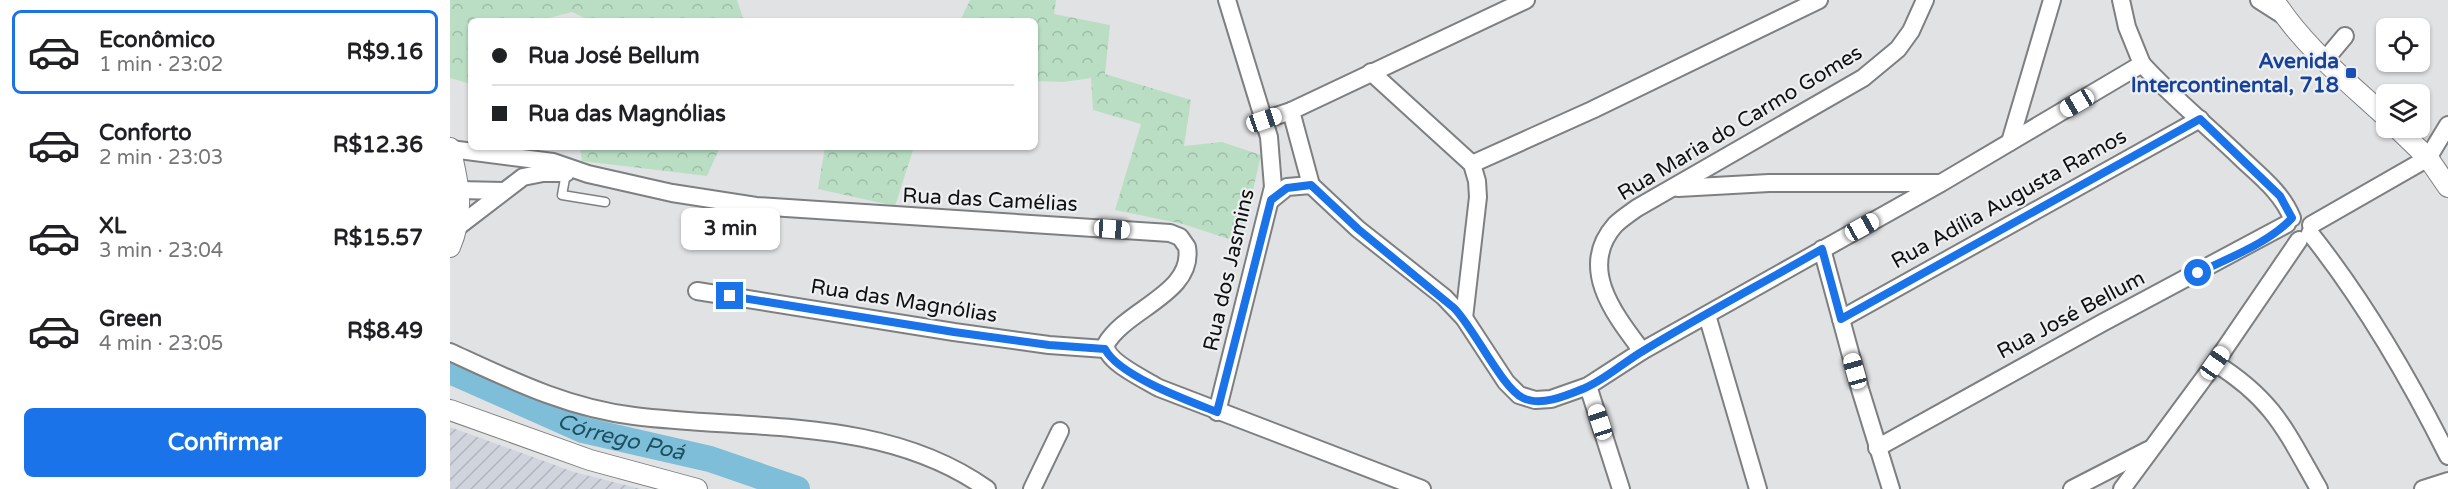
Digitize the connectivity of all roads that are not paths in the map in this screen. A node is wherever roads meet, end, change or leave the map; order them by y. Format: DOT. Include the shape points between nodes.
graph roads {
  1 [pos="1227,0"];
  2 [pos="1526,0"];
  3 [pos="1819,0"];
  4 [pos="1925,0"];
  5 [pos="2052,0"];
  6 [pos="2121,0"];
  7 [pos="2259,0"];
  8 [pos="2279,8"];
  9 [pos="2345,36"];
  10 [pos="2324,61"];
  11 [pos="2142,64"];
  12 [pos="1371,72"];
  13 [pos="2376,108"];
  14 [pos="1291,111"];
  15 [pos="2200,119"];
  16 [pos="1264,120"];
  17 [pos="2448,125"];
  18 [pos="2407,138"];
  19 [pos="2010,142"];
  20 [pos="450,149"];
  21 [pos="2428,158"];
  22 [pos="1472,164"];
  23 [pos="522,168"];
  24 [pos="566,173"];
  25 [pos="588,174"];
  26 [pos="1941,183"];
  27 [pos="1311,185"];
  28 [pos="2448,187"];
  29 [pos="1674,188"];
  30 [pos="459,190"];
  31 [pos="503,190"];
  32 [pos="1271,200"];
  33 [pos="605,202"];
  34 [pos="2290,221"];
  35 [pos="459,226"];
  36 [pos="2307,233"];
  37 [pos="450,247"];
  38 [pos="1822,249"];
  39 [pos="697,291"];
  40 [pos="1707,315"];
  41 [pos="1464,318"];
  42 [pos="1841,319"];
  43 [pos="1105,349"];
  44 [pos="1642,351"];
  45 [pos="450,352"];
  46 [pos="2215,363"];
  47 [pos="1588,386"];
  48 [pos="450,410"];
  49 [pos="1217,412"];
  50 [pos="1060,431"];
  51 [pos="1877,448"];
  52 [pos="2150,449"];
  53 [pos="2448,456"];
  54 [pos="2448,481"];
  55 [pos="697,489"];
  56 [pos="987,489"];
  57 [pos="1032,489"];
  58 [pos="1422,489"];
  59 [pos="1621,489"];
  60 [pos="1758,489"];
  61 [pos="1891,489"];
  62 [pos="2072,489"];
  63 [pos="2122,489"];
  64 [pos="2319,489"];
  65 [pos="2423,489"];
  1 -- 16 [label="street, Rua dos Jasmins"];
  2 -- 12 [label="street"];
  3 -- 22 [label="street"];
  4 -- 29 [label="street, Rua Maria do Carmo Gomes" via="1898,49 1863,78"];
  5 -- 19 [label="street"];
  6 -- 11 [label="street"];
  7 -- 8 [label="street"];
  8 -- 10 [label="street"];
  9 -- 10 [label="street"];
  10 -- 13 [label="street"];
  11 -- 15 [label="street" via="2170,95"];
  11 -- 19 [label="street"];
  12 -- 14 [label="street"];
  12 -- 22 [label="street"];
  14 -- 16 [label="street"];
  14 -- 27 [label="street"];
  15 -- 34 [label="street" via="2280,196"];
  15 -- 42 [label="street, Rua Adília Augusta Ramos"];
  16 -- 32 [label="street, Rua dos Jasmins" via="1272,153"];
  17 -- 21 [label="street"];
  18 -- 21 [label="street"];
  19 -- 26 [label="street"];
  20 -- 23 [label="street, Rua das Camélias"];
  20 -- 30 [label="street"];
  21 -- 28 [label="street"];
  21 -- 36 [label="street"];
  22 -- 41 [label="street" via="1478,197"];
  23 -- 24 [label="street, Rua das Camélias"];
  23 -- 25 [label="street, Rua das Camélias" via="553,162"];
  23 -- 31 [label="street, Rua das Camélias"];
  24 -- 25 [label="street, Rua das Camélias"];
  24 -- 33 [label="lane" via="562,195"];
  25 -- 43 [label="street, Rua das Camélias" via="672,193 786,209 1159,232 1180,237 1188,254 1182,276 1116,330"];
  26 -- 29 [label="street" via="1769,183"];
  26 -- 38 [label="street"];
  27 -- 32 [label="street" via="1287,188"];
  27 -- 41 [label="street"];
  29 -- 44 [label="street, Rua Maria do Carmo Gomes" via="1615,225 1600,251 1601,287"];
  30 -- 31 [label="street"];
  30 -- 35 [label="street"];
  31 -- 35 [label="street, Rua das Camélias"];
  32 -- 49 [label="street, Rua dos Jasmins"];
  34 -- 36 [label="street" via="2289,235"];
  34 -- 51 [label="street, Rua José Bellum"];
  35 -- 37 [label="street"];
  36 -- 46 [label="street"];
  36 -- 53 [label="street" via="2334,263 2391,351"];
  38 -- 40 [label="street"];
  38 -- 42 [label="street"];
  39 -- 43 [label="street, Rua das Magnólias" via="954,332"];
  40 -- 44 [label="street"];
  40 -- 60 [label="street"];
  41 -- 47 [label="street" via="1506,382 1525,399 1551,399"];
  42 -- 51 [label="street"];
  43 -- 49 [label="street" via="1123,367 1159,388"];
  44 -- 47 [label="street"];
  45 -- 56 [label="street" via="557,400 596,410 839,432 885,441 935,460"];
  46 -- 52 [label="street"];
  46 -- 64 [label="street" via="2257,393 2276,413"];
  47 -- 59 [label="street"];
  48 -- 55 [label="street" via="590,460"];
  49 -- 58 [label="street"];
  50 -- 57 [label="street"];
  51 -- 61 [label="street"];
  52 -- 62 [label="street"];
  52 -- 63 [label="street"];
  54 -- 65 [label="street"];
}
